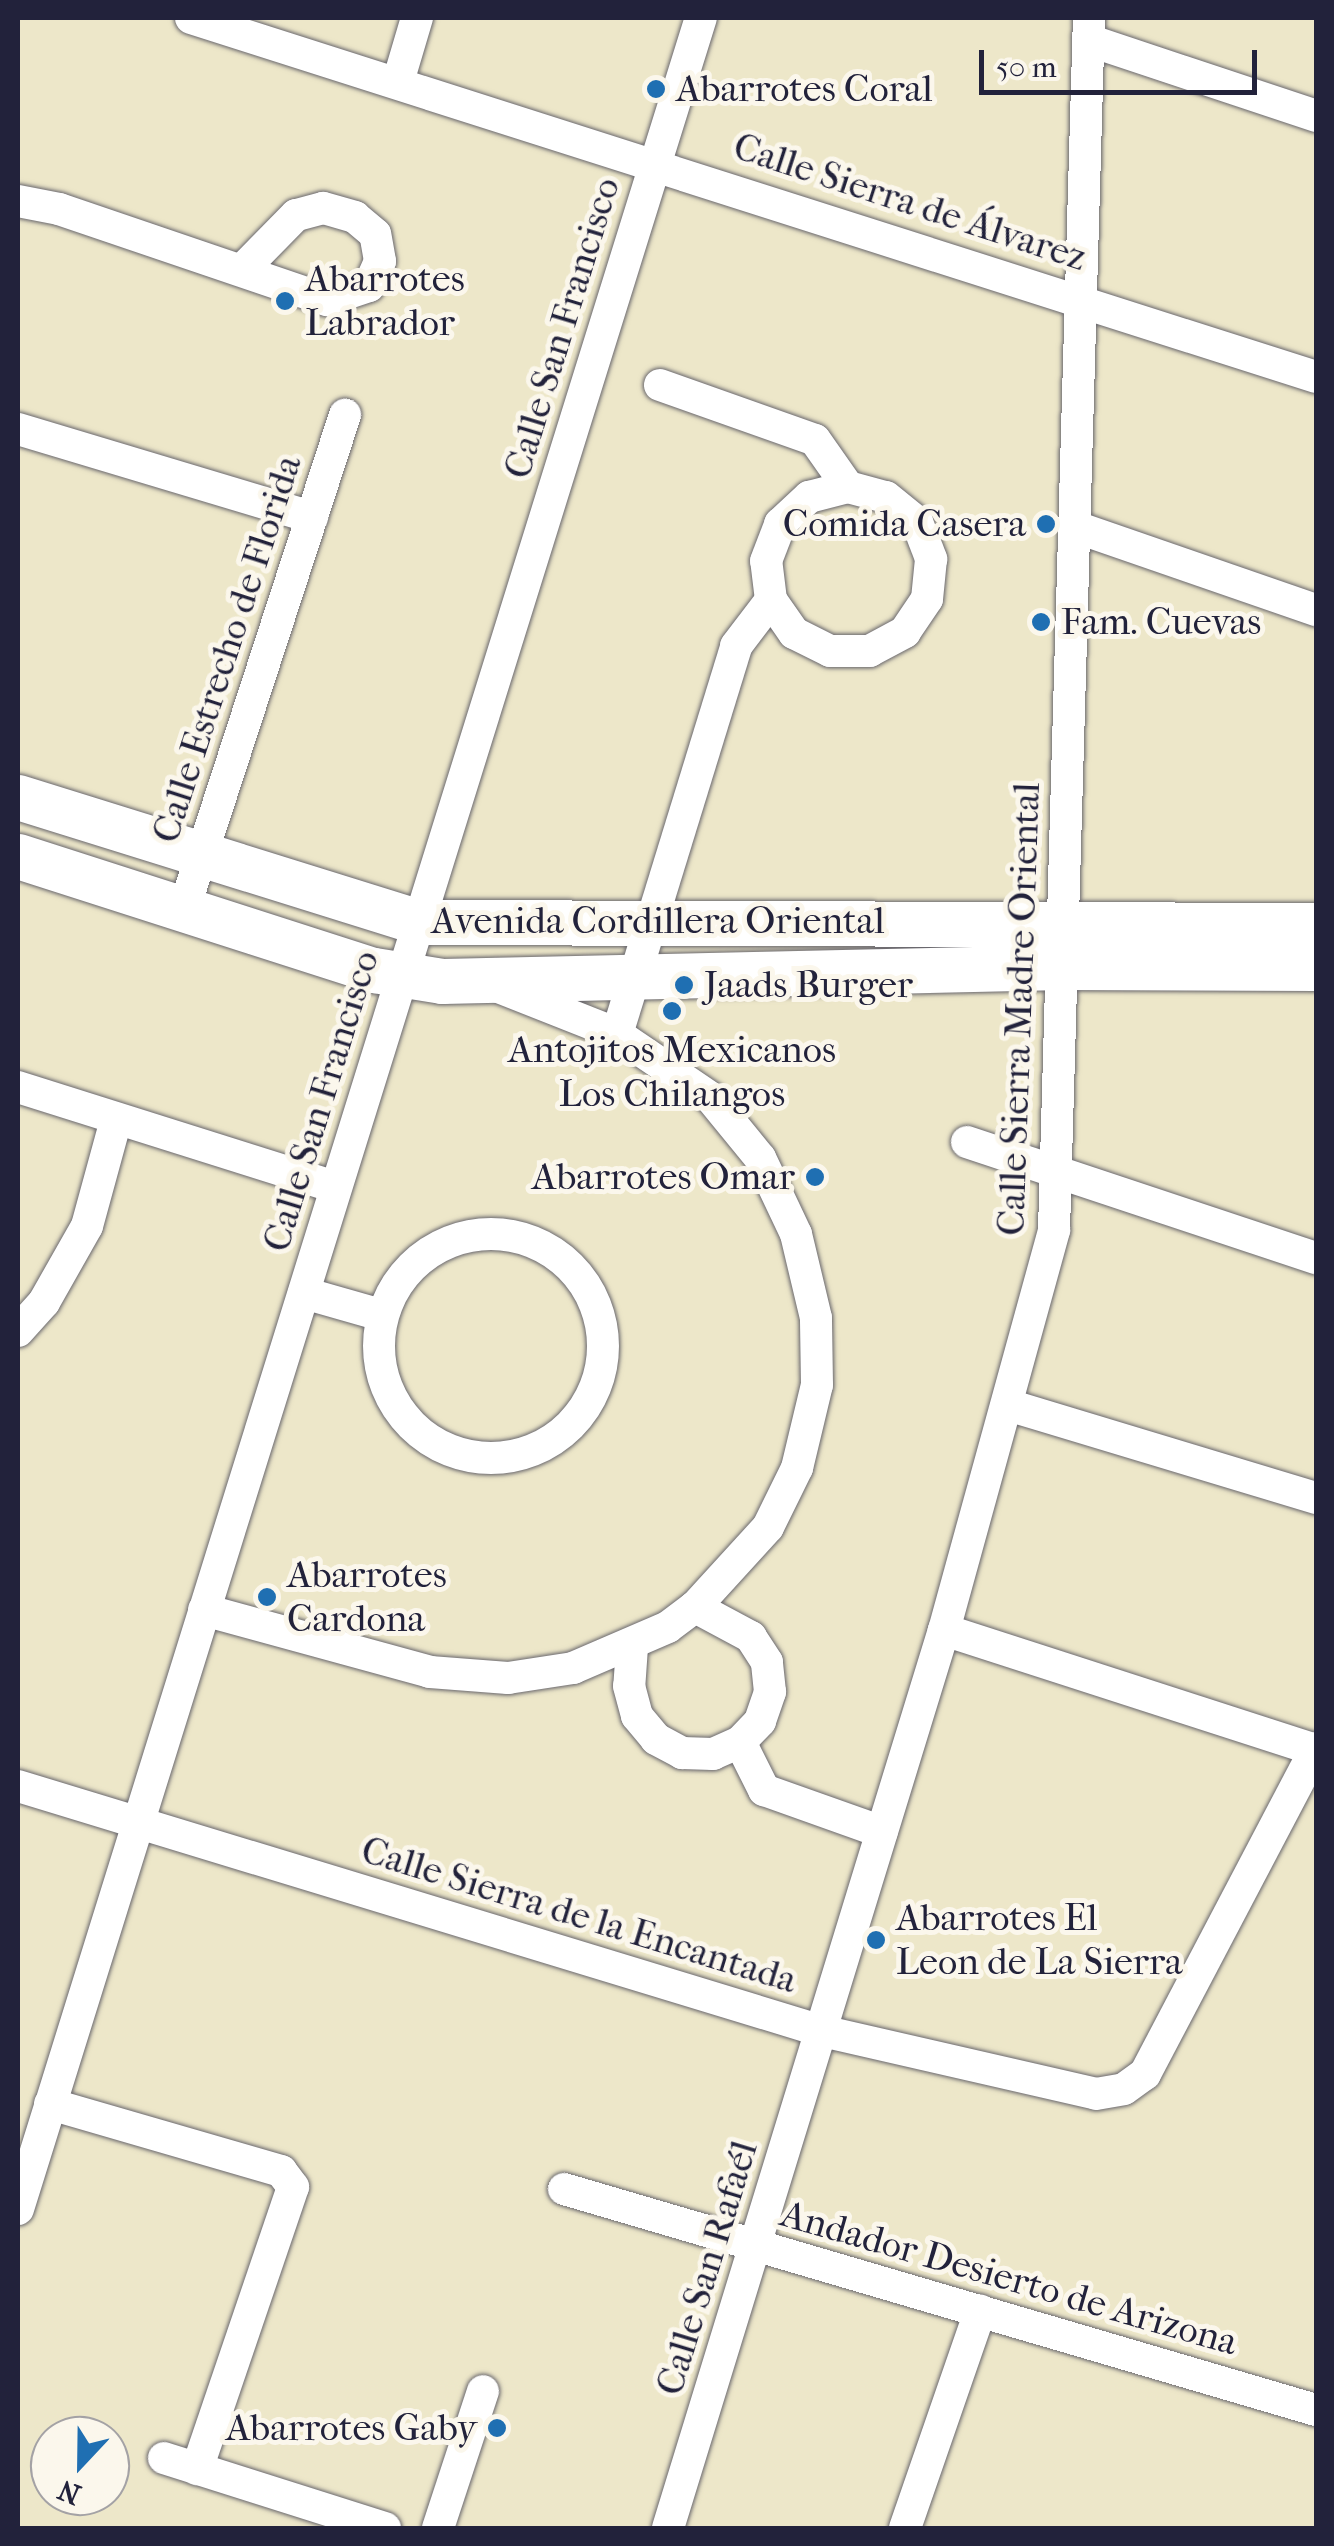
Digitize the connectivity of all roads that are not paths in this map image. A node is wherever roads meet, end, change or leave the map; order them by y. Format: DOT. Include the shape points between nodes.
graph roads {
  1 [pos="191,18"];
  2 [pos="417,18"];
  3 [pos="701,18"];
  4 [pos="1088,29"];
  5 [pos="398,82"];
  6 [pos="1316,116"];
  7 [pos="656,162"];
  8 [pos="18,201"];
  9 [pos="242,269"];
  10 [pos="1082,300"];
  11 [pos="1316,377"];
  12 [pos="660,386"];
  13 [pos="345,414"];
  14 [pos="18,430"];
  15 [pos="848,487"];
  16 [pos="312,518"];
  17 [pos="1076,527"];
  18 [pos="771,600"];
  19 [pos="1316,610"];
  20 [pos="18,798"];
  21 [pos="18,856"];
  22 [pos="201,856"];
  23 [pos="184,909"];
  24 [pos="652,918"];
  25 [pos="418,922"];
  26 [pos="1064,922"];
  27 [pos="1316,925"];
  28 [pos="1063,966"];
  29 [pos="1316,968"];
  30 [pos="402,976"];
  31 [pos="635,976"];
  32 [pos="481,980"];
  33 [pos="617,1034"];
  34 [pos="18,1086"];
  35 [pos="116,1120"];
  36 [pos="967,1142"];
  37 [pos="1057,1175"];
  38 [pos="336,1188"];
  39 [pos="1316,1258"];
  40 [pos="304,1293"];
  41 [pos="381,1316"];
  42 [pos="18,1331"];
  43 [pos="1008,1405"];
  44 [pos="1316,1498"];
  45 [pos="695,1607"];
  46 [pos="204,1610"];
  47 [pos="944,1630"];
  48 [pos="632,1647"];
  49 [pos="740,1742"];
  50 [pos="1316,1749"];
  51 [pos="18,1786"];
  52 [pos="138,1823"];
  53 [pos="882,1832"];
  54 [pos="822,2031"];
  55 [pos="50,2104"];
  56 [pos="564,2190"];
  57 [pos="18,2209"];
  58 [pos="756,2246"];
  59 [pos="980,2311"];
  60 [pos="483,2391"];
  61 [pos="1316,2410"];
  62 [pos="164,2458"];
  63 [pos="197,2469"];
  64 [pos="386,2528"];
  65 [pos="438,2528"];
  66 [pos="668,2528"];
  67 [pos="905,2528"];
  1 -- 5 [label="street, Calle Sierra de Álvarez"];
  2 -- 5 [label="street"];
  3 -- 7 [label="street, Calle San Francisco"];
  4 -- 6 [label="street"];
  4 -- 10 [label="street, Calle Sierra Madre Oriental"];
  5 -- 7 [label="street, Calle Sierra de Álvarez"];
  7 -- 10 [label="street, Calle Sierra de Álvarez"];
  7 -- 25 [label="street, Calle San Francisco"];
  8 -- 9 [label="street"];
  10 -- 11 [label="street, Calle Sierra de Álvarez"];
  10 -- 17 [label="street, Calle Sierra Madre Oriental"];
  12 -- 15 [label="street" via="815,440"];
  13 -- 16 [label="street, Calle Estrecho de Florida"];
  14 -- 16 [label="street"];
  15 -- 18 [label="street" via="809,498 780,524 766,561"];
  15 -- 18 [label="street" via="886,497 917,522 931,559 927,599 905,632 870,651 830,652 794,633"];
  16 -- 22 [label="street, Calle Estrecho de Florida"];
  17 -- 19 [label="street"];
  17 -- 26 [label="street, Calle Sierra Madre Oriental"];
  18 -- 24 [label="street" via="736,646"];
  20 -- 22 [label="street, Avenida Cordillera Oriental"];
  21 -- 23 [label="street, Avenida Cordillera Oriental"];
  22 -- 23 [label="street, Calle Estrecho de Florida"];
  22 -- 25 [label="street, Avenida Cordillera Oriental"];
  23 -- 30 [label="street, Avenida Cordillera Oriental"];
  24 -- 25 [label="street, Avenida Cordillera Oriental"];
  24 -- 26 [label="street, Avenida Cordillera Oriental"];
  24 -- 31 [label="street"];
  25 -- 30 [label="street, Calle San Francisco"];
  26 -- 27 [label="street, Avenida Cordillera Oriental" via="1264,930"];
  26 -- 28 [label="street, Calle Sierra Madre Oriental"];
  28 -- 29 [label="street, Avenida Cordillera Oriental"];
  28 -- 31 [label="street, Avenida Cordillera Oriental"];
  28 -- 37 [label="street, Calle Sierra Madre Oriental"];
  30 -- 32 [label="street, Avenida Cordillera Oriental"];
  30 -- 38 [label="street, Calle San Francisco"];
  31 -- 32 [label="street, Avenida Cordillera Oriental"];
  31 -- 33 [label="street"];
  32 -- 33 [label="street"];
  33 -- 45 [label="street" via="711,1098 760,1158 796,1234 816,1318 816,1385 797,1468 768,1527"];
  34 -- 35 [label="street"];
  35 -- 38 [label="street"];
  35 -- 42 [label="street" via="87,1226 44,1302"];
  36 -- 37 [label="street"];
  37 -- 39 [label="street"];
  37 -- 43 [label="street, Calle Sierra Madre Oriental" via="1043,1283"];
  38 -- 40 [label="street, Calle San Francisco"];
  40 -- 41 [label="street"];
  40 -- 46 [label="street, Calle San Francisco"];
  41 -- 41 [label="street" via="378,1359 393,1402 422,1435 461,1455 506,1458 547,1444 581,1416 601,1376 604,1332 590,1290 560,1256 521,1237 476,1234 435,1247 402,1276"];
  43 -- 44 [label="street"];
  43 -- 47 [label="street, Calle Sierra Madre Oriental"];
  45 -- 48 [label="street"];
  45 -- 49 [label="street" via="751,1637 767,1662 765,1706"];
  46 -- 48 [label="street" via="430,1672 508,1678 573,1668"];
  46 -- 52 [label="street, Calle San Francisco"];
  47 -- 50 [label="street"];
  47 -- 53 [label="street, Calle Sierra Madre Oriental"];
  48 -- 49 [label="street" via="637,1716 656,1739 682,1752 712,1754"];
  49 -- 53 [label="street" via="764,1790"];
  50 -- 54 [label="street, Calle Sierra de la Encantada" via="1145,2074 1124,2089 1096,2094"];
  51 -- 52 [label="street, Calle Sierra de la Encantada"];
  52 -- 54 [label="street, Calle Sierra de la Encantada"];
  52 -- 55 [label="street, Calle San Francisco"];
  53 -- 54 [label="street, Calle Sierra Madre Oriental"];
  54 -- 58 [label="street, Calle San Rafaél"];
  55 -- 57 [label="street, Calle San Francisco"];
  55 -- 63 [label="street" via="281,2170 294,2187"];
  56 -- 58 [label="street, Andador Desierto de Arizona"];
  58 -- 59 [label="street, Andador Desierto de Arizona"];
  58 -- 66 [label="street, Calle San Rafaél"];
  59 -- 61 [label="street, Andador Desierto de Arizona"];
  59 -- 67 [label="street"];
  60 -- 65 [label="street"];
  62 -- 63 [label="street"];
  63 -- 64 [label="street"];
}
